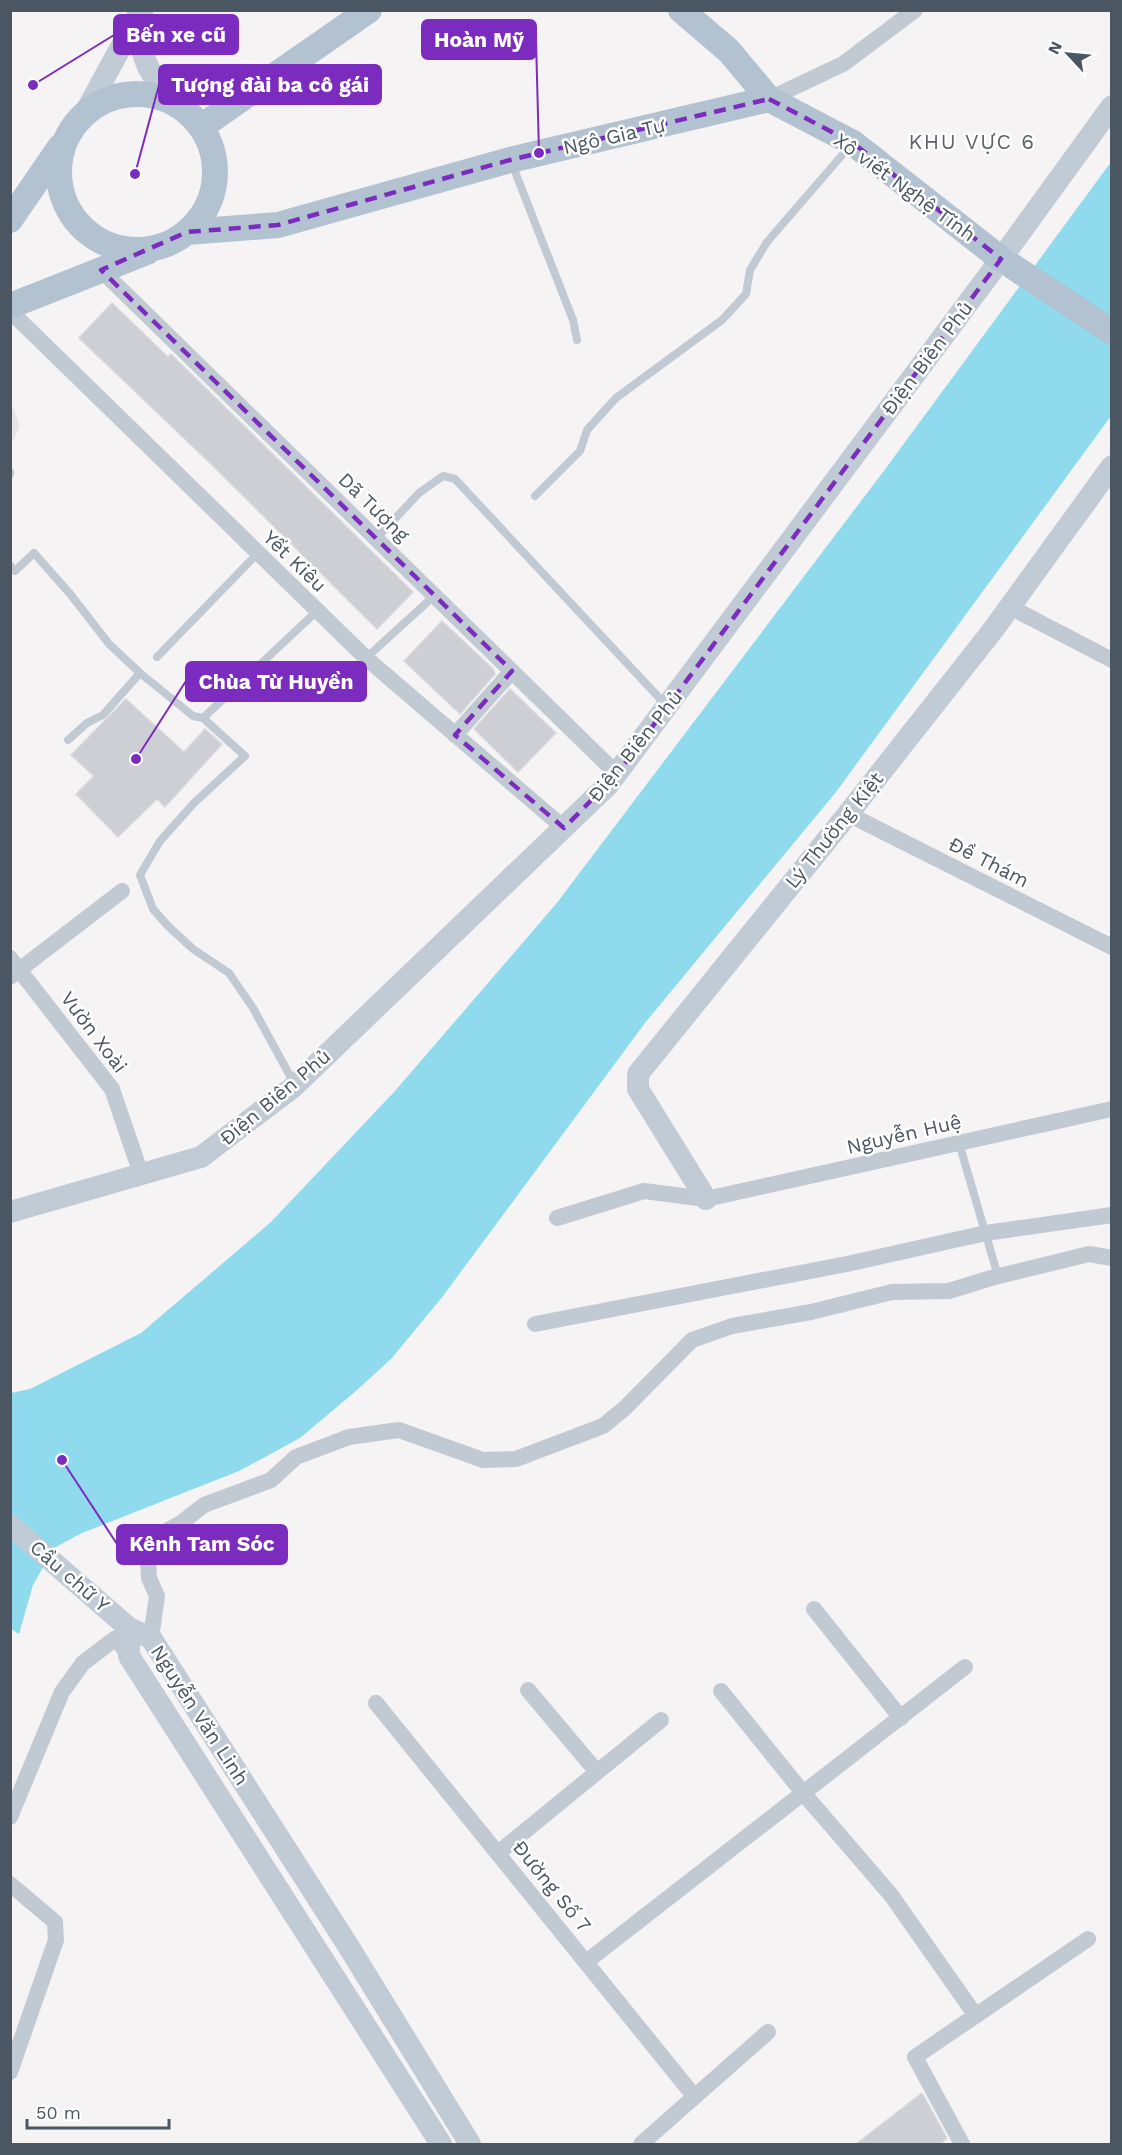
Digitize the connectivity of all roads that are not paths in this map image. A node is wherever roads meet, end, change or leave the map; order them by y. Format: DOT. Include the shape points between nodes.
graph roads {
  1 [pos="142,10"];
  2 [pos="369,10"];
  3 [pos="681,10"];
  4 [pos="915,10"];
  5 [pos="769,99"];
  6 [pos="174,103"];
  7 [pos="1112,106"];
  8 [pos="76,125"];
  9 [pos="201,127"];
  10 [pos="853,143"];
  11 [pos="510,160"];
  12 [pos="10,219"];
  13 [pos="187,232"];
  14 [pos="153,249"];
  15 [pos="1006,262"];
  16 [pos="101,270"];
  17 [pos="10,309"];
  18 [pos="1112,332"];
  19 [pos="577,340"];
  20 [pos="1112,466"];
  21 [pos="535,496"];
  22 [pos="376,539"];
  23 [pos="257,554"];
  24 [pos="10,565"];
  25 [pos="435,596"];
  26 [pos="1010,607"];
  27 [pos="317,611"];
  28 [pos="157,657"];
  29 [pos="366,658"];
  30 [pos="1112,660"];
  31 [pos="512,671"];
  32 [pos="140,672"];
  33 [pos="668,706"];
  34 [pos="203,718"];
  35 [pos="455,735"];
  36 [pos="68,740"];
  37 [pos="617,774"];
  38 [pos="848,814"];
  39 [pos="564,828"];
  40 [pos="122,891"];
  41 [pos="1112,947"];
  42 [pos="14,968"];
  43 [pos="296,1085"];
  44 [pos="1112,1109"];
  45 [pos="959,1143"];
  46 [pos="141,1174"];
  47 [pos="706,1199"];
  48 [pos="10,1212"];
  49 [pos="1112,1215"];
  50 [pos="556,1218"];
  51 [pos="986,1233"];
  52 [pos="1112,1258"];
  53 [pos="998,1276"];
  54 [pos="535,1324"];
  55 [pos="10,1525"];
  56 [pos="814,1610"];
  57 [pos="129,1628"];
  58 [pos="151,1638"];
  59 [pos="129,1656"];
  60 [pos="965,1667"];
  61 [pos="528,1690"];
  62 [pos="721,1691"];
  63 [pos="376,1703"];
  64 [pos="900,1718"];
  65 [pos="661,1720"];
  66 [pos="597,1772"];
  67 [pos="804,1794"];
  68 [pos="10,1817"];
  69 [pos="498,1853"];
  70 [pos="10,1884"];
  71 [pos="1088,1939"];
  72 [pos="347,1944"];
  73 [pos="324,1959"];
  74 [pos="586,1962"];
  75 [pos="976,2016"];
  76 [pos="768,2032"];
  77 [pos="10,2072"];
  78 [pos="694,2096"];
  79 [pos="647,2143"];
  80 [pos="441,2145"];
  81 [pos="470,2145"];
  82 [pos="962,2145"];
  1 -- 6 [label="street" via="139,34 143,58"];
  1 -- 8 [label="street"];
  2 -- 9 [label="main road"];
  3 -- 5 [label="main road, Xô viết Nghệ Tĩnh" via="729,51"];
  4 -- 5 [label="street, Ngô Gia Tự" via="843,64"];
  5 -- 10 [label="main road, Xô viết Nghệ Tĩnh"];
  5 -- 11 [label="main road, Ngô Gia Tự"];
  6 -- 8 [label="main road" via="151,95 127,95 104,101"];
  6 -- 9 [label="main road"];
  7 -- 15 [label="street, Điện Biên Phủ"];
  8 -- 12 [label="main road"];
  8 -- 14 [label="main road" via="60,158 59,184 67,208 82,229 103,243 128,250"];
  9 -- 13 [label="main road" via="211,148 215,171 212,194 202,215"];
  10 -- 15 [label="main road, Xô viết Nghệ Tĩnh"];
  10 -- 21 [label="lane" via="767,242 750,270 746,294 722,320 616,398 586,430 580,451"];
  11 -- 13 [label="main road, Ngô Gia Tự" via="278,225"];
  11 -- 19 [label="lane" via="573,320"];
  13 -- 14 [label="main road"];
  14 -- 16 [label="main road"];
  15 -- 18 [label="main road, Xô viết Nghệ Tĩnh"];
  15 -- 33 [label="street, Điện Biên Phủ"];
  16 -- 17 [label="main road"];
  16 -- 22 [label="street, Dã Tượng"];
  17 -- 23 [label="street, Yết Kiêu"];
  20 -- 26 [label="street, Lý Thường Kiệt"];
  22 -- 25 [label="street, Dã Tượng"];
  22 -- 33 [label="lane" via="419,493 443,476 455,479"];
  23 -- 27 [label="street, Yết Kiêu"];
  23 -- 28 [label="lane"];
  24 -- 32 [label="lane" via="15,571 34,553 109,644"];
  25 -- 29 [label="lane"];
  25 -- 31 [label="street, Dã Tượng"];
  26 -- 30 [label="street"];
  26 -- 38 [label="street, Lý Thường Kiệt"];
  27 -- 29 [label="street, Yết Kiêu"];
  27 -- 34 [label="lane"];
  29 -- 35 [label="street, Yết Kiêu"];
  31 -- 35 [label="street"];
  31 -- 37 [label="street, Dã Tượng"];
  32 -- 34 [label="lane" via="193,716"];
  32 -- 36 [label="lane" via="103,715"];
  33 -- 37 [label="street, Điện Biên Phủ"];
  34 -- 43 [label="lane" via="245,756 194,802 160,841 140,875 160,917 194,949 229,973"];
  35 -- 39 [label="street, Yết Kiêu"];
  37 -- 39 [label="street, Điện Biên Phủ"];
  38 -- 41 [label="street, Đề Thám"];
  38 -- 47 [label="street, Lý Thường Kiệt" via="638,1074 638,1089"];
  39 -- 43 [label="street, Điện Biên Phủ"];
  40 -- 42 [label="street"];
  42 -- 46 [label="street, Vườn Xoài" via="112,1089"];
  43 -- 46 [label="street, Điện Biên Phủ" via="201,1157"];
  44 -- 45 [label="street, Nguyễn Huệ"];
  45 -- 47 [label="street, Nguyễn Huệ"];
  45 -- 51 [label="lane"];
  46 -- 48 [label="street, Điện Biên Phủ"];
  47 -- 50 [label="street, Nguyễn Huệ" via="644,1191"];
  49 -- 51 [label="street"];
  51 -- 53 [label="lane"];
  51 -- 54 [label="street"];
  52 -- 53 [label="street" via="1089,1254"];
  53 -- 58 [label="street" via="949,1291 892,1292 732,1326 692,1340 603,1426 516,1460 483,1460 399,1431 349,1437 296,1457 270,1480 204,1505 147,1542 149,1578 157,1596"];
  55 -- 57 [label="street, Cầu chữ Y"];
  56 -- 64 [label="street"];
  57 -- 58 [label="street, Nguyễn Văn Linh"];
  57 -- 59 [label="street, Nguyễn Văn Linh"];
  58 -- 72 [label="street, Nguyễn Văn Linh"];
  59 -- 68 [label="street" via="116,1638 83,1663 62,1692"];
  59 -- 73 [label="street, Nguyễn Văn Linh"];
  60 -- 64 [label="street"];
  61 -- 66 [label="street"];
  62 -- 67 [label="street"];
  63 -- 69 [label="street, Đường Số 7"];
  64 -- 67 [label="street"];
  65 -- 66 [label="street"];
  66 -- 69 [label="street"];
  67 -- 74 [label="street"];
  67 -- 75 [label="street" via="891,1895"];
  69 -- 74 [label="street, Đường Số 7"];
  70 -- 77 [label="street" via="55,1922 56,1940"];
  71 -- 75 [label="street"];
  72 -- 73 [label="street"];
  72 -- 81 [label="street, Nguyễn Văn Linh"];
  73 -- 80 [label="street, Nguyễn Văn Linh"];
  74 -- 78 [label="street, Đường Số 7"];
  75 -- 82 [label="street" via="915,2057"];
  76 -- 78 [label="street"];
  78 -- 79 [label="street"];
}
